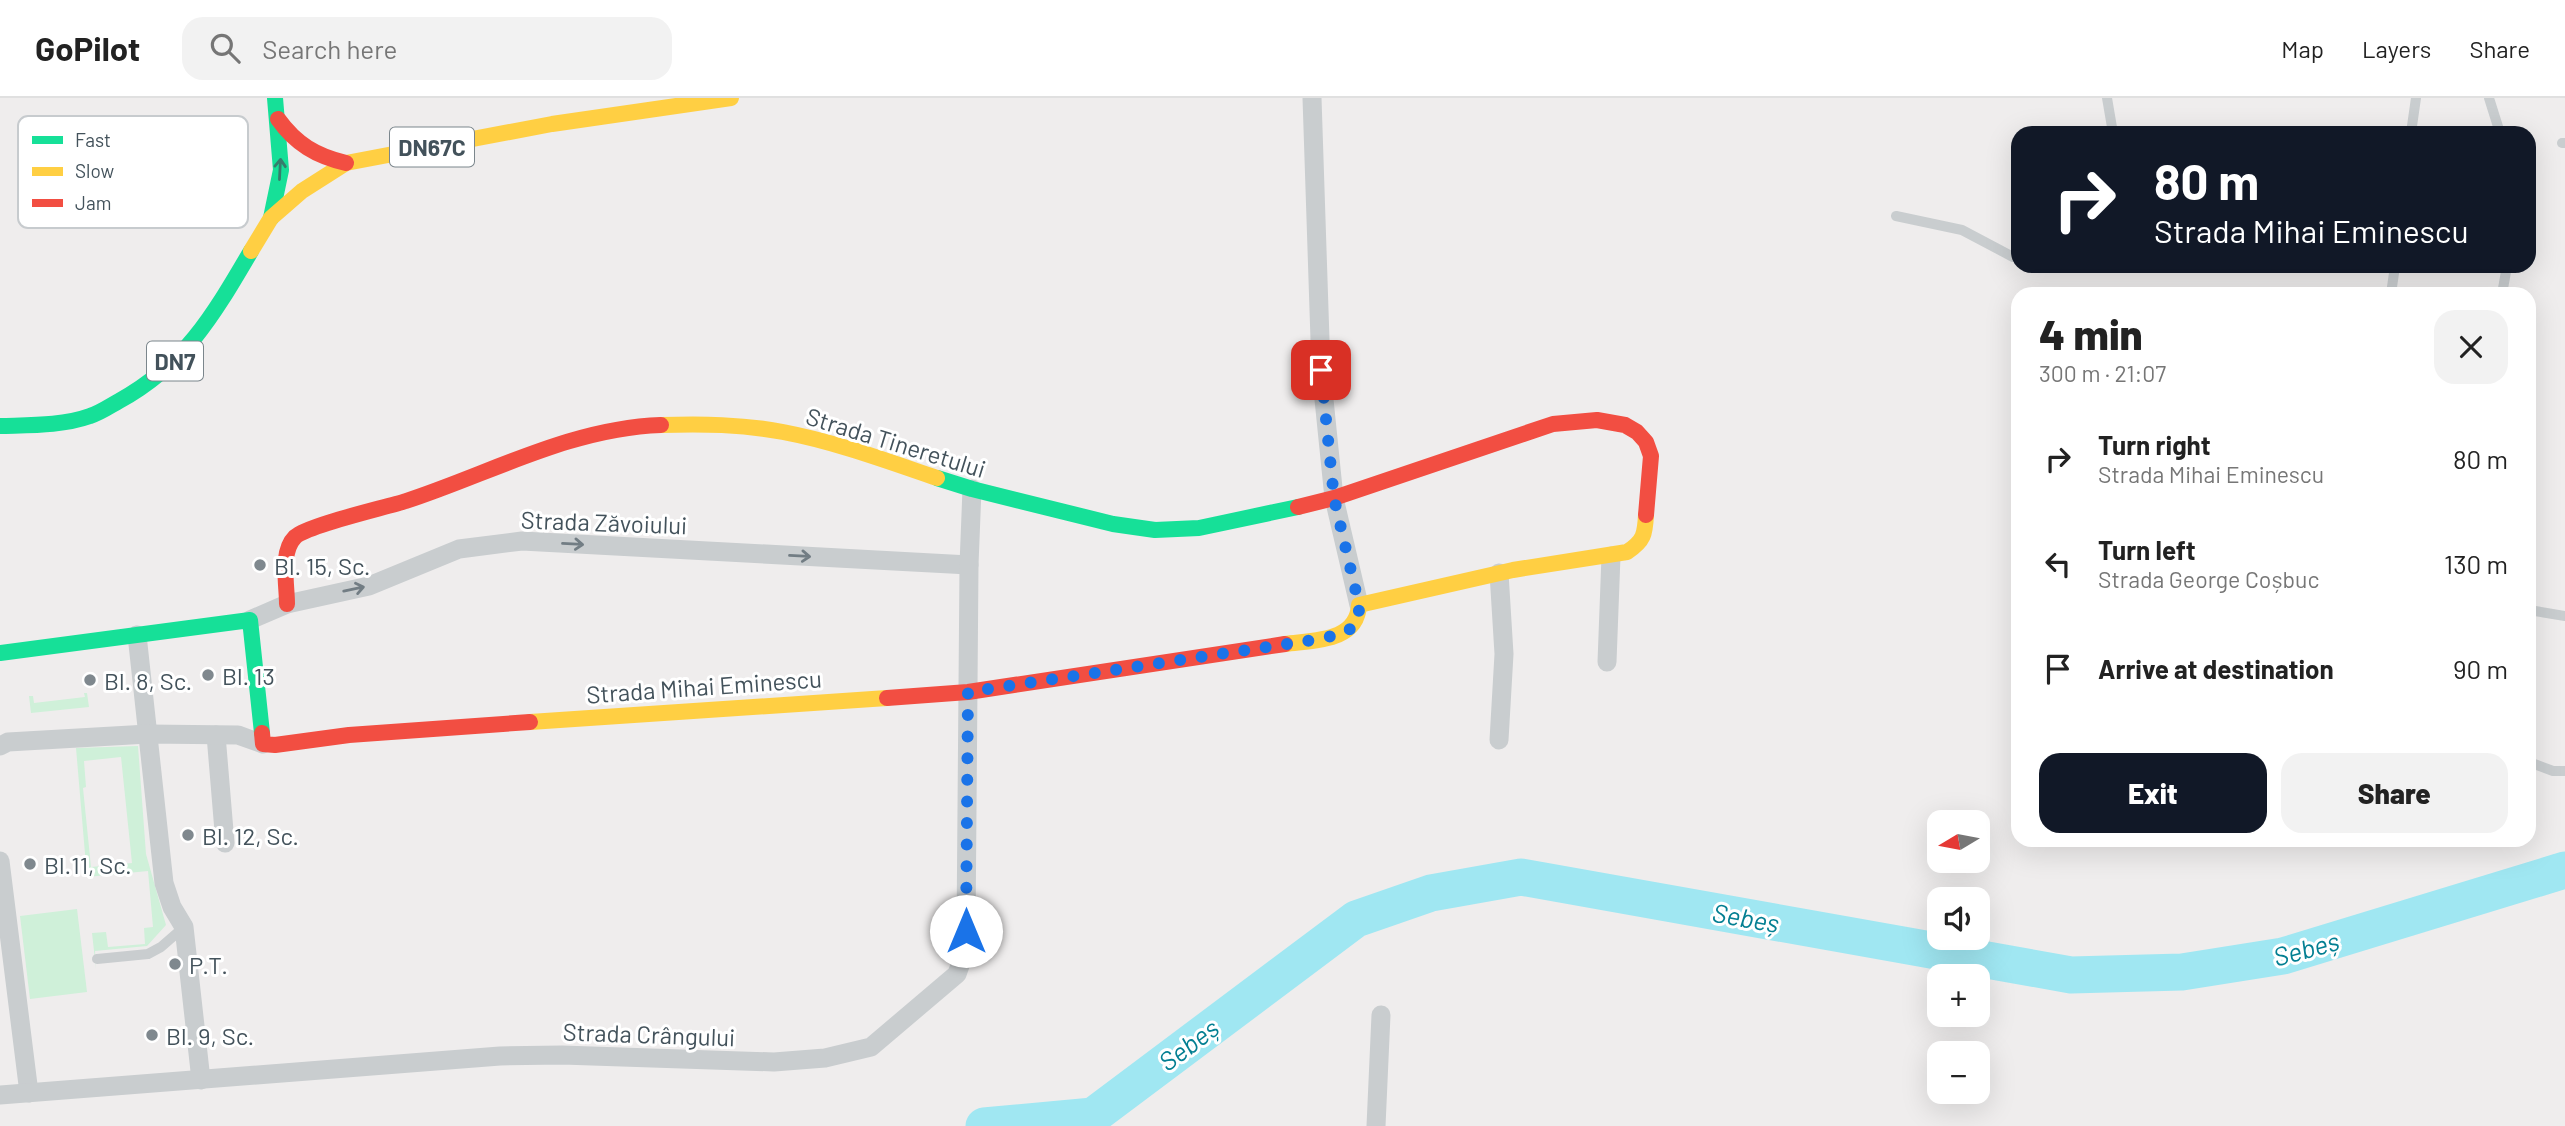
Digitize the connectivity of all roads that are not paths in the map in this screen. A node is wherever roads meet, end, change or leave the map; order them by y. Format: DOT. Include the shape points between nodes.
graph roads {
  1 [pos="275,98"];
  2 [pos="731,98"];
  3 [pos="1312,98"];
  4 [pos="2107,98"];
  5 [pos="2416,98"];
  6 [pos="2489,98"];
  7 [pos="278,119"];
  8 [pos="2112,126"];
  9 [pos="2412,126"];
  10 [pos="2498,126"];
  11 [pos="346,163"];
  12 [pos="1896,216"];
  13 [pos="271,218"];
  14 [pos="2011,256"];
  15 [pos="0,426"];
  16 [pos="972,489"];
  17 [pos="1334,498"];
  18 [pos="1611,556"];
  19 [pos="969,565"];
  20 [pos="1499,573"];
  21 [pos="287,604"];
  22 [pos="1359,605"];
  23 [pos="2536,611"];
  24 [pos="2565,616"];
  25 [pos="250,620"];
  26 [pos="137,635"];
  27 [pos="0,653"];
  28 [pos="1607,663"];
  29 [pos="968,692"];
  30 [pos="148,734"];
  31 [pos="216,735"];
  32 [pos="1499,740"];
  33 [pos="263,744"];
  34 [pos="0,746"];
  35 [pos="2536,765"];
  36 [pos="2565,771"];
  37 [pos="225,843"];
  38 [pos="0,861"];
  39 [pos="184,927"];
  40 [pos="97,959"];
  41 [pos="1381,1015"];
  42 [pos="201,1080"];
  43 [pos="29,1093"];
  44 [pos="0,1095"];
  45 [pos="1376,1126"];
  1 -- 7 [label="street, DN7"];
  2 -- 11 [label="street, DN67C" via="552,124"];
  3 -- 17 [label="street" via="1321,370"];
  4 -- 8 [label="lane"];
  5 -- 9 [label="lane"];
  6 -- 10 [label="lane"];
  7 -- 11 [label="street, DN67C" via="301,147"];
  13 -- 7 [label="street, DN7, one-way" via="281,170"];
  11 -- 13 [label="street, DN67C"];
  12 -- 14 [label="lane" via="1962,230"];
  13 -- 15 [label="street, DN7" via="212,316 191,345 163,371 91,416 46,425"];
  16 -- 17 [label="street, Strada Tineretului" via="1155,530 1199,528"];
  16 -- 19 [label="street, Strada Crângului"];
  16 -- 21 [label="street, Strada Tineretului" via="783,432 717,424 639,426 566,442 297,536 287,547"];
  17 -- 18 [label="street, Strada Tineretului" via="1553,424 1603,420 1633,428 1649,445 1651,456 1646,534 1641,543"];
  17 -- 22 [label="street"];
  18 -- 20 [label="street"];
  18 -- 28 [label="street"];
  21 -- 19 [label="street, Strada Zăvoiului, one-way" via="369,586 459,550 522,541"];
  19 -- 29 [label="street, Strada Crângului"];
  20 -- 22 [label="street"];
  20 -- 32 [label="street" via="1504,654"];
  21 -- 25 [label="street, Strada Zăvoiului"];
  22 -- 29 [label="street, Strada Mihai Eminescu" via="1356,625 1320,639"];
  23 -- 24 [label="lane"];
  25 -- 26 [label="street"];
  25 -- 33 [label="street"];
  26 -- 27 [label="street"];
  26 -- 30 [label="street"];
  29 -- 33 [label="street, Strada Mihai Eminescu"];
  29 -- 42 [label="street, Strada Crângului" via="964,954 957,975 871,1046 825,1058 774,1062 500,1056"];
  30 -- 31 [label="street"];
  30 -- 34 [label="street"];
  30 -- 39 [label="street" via="164,883"];
  31 -- 33 [label="street" via="246,737"];
  31 -- 37 [label="street"];
  35 -- 36 [label="lane"];
  38 -- 43 [label="street"];
  39 -- 40 [label="lane" via="148,954"];
  39 -- 42 [label="street"];
  41 -- 45 [label="street"];
  42 -- 43 [label="street, Strada Crângului"];
  43 -- 44 [label="street, Strada Crângului"];
}
